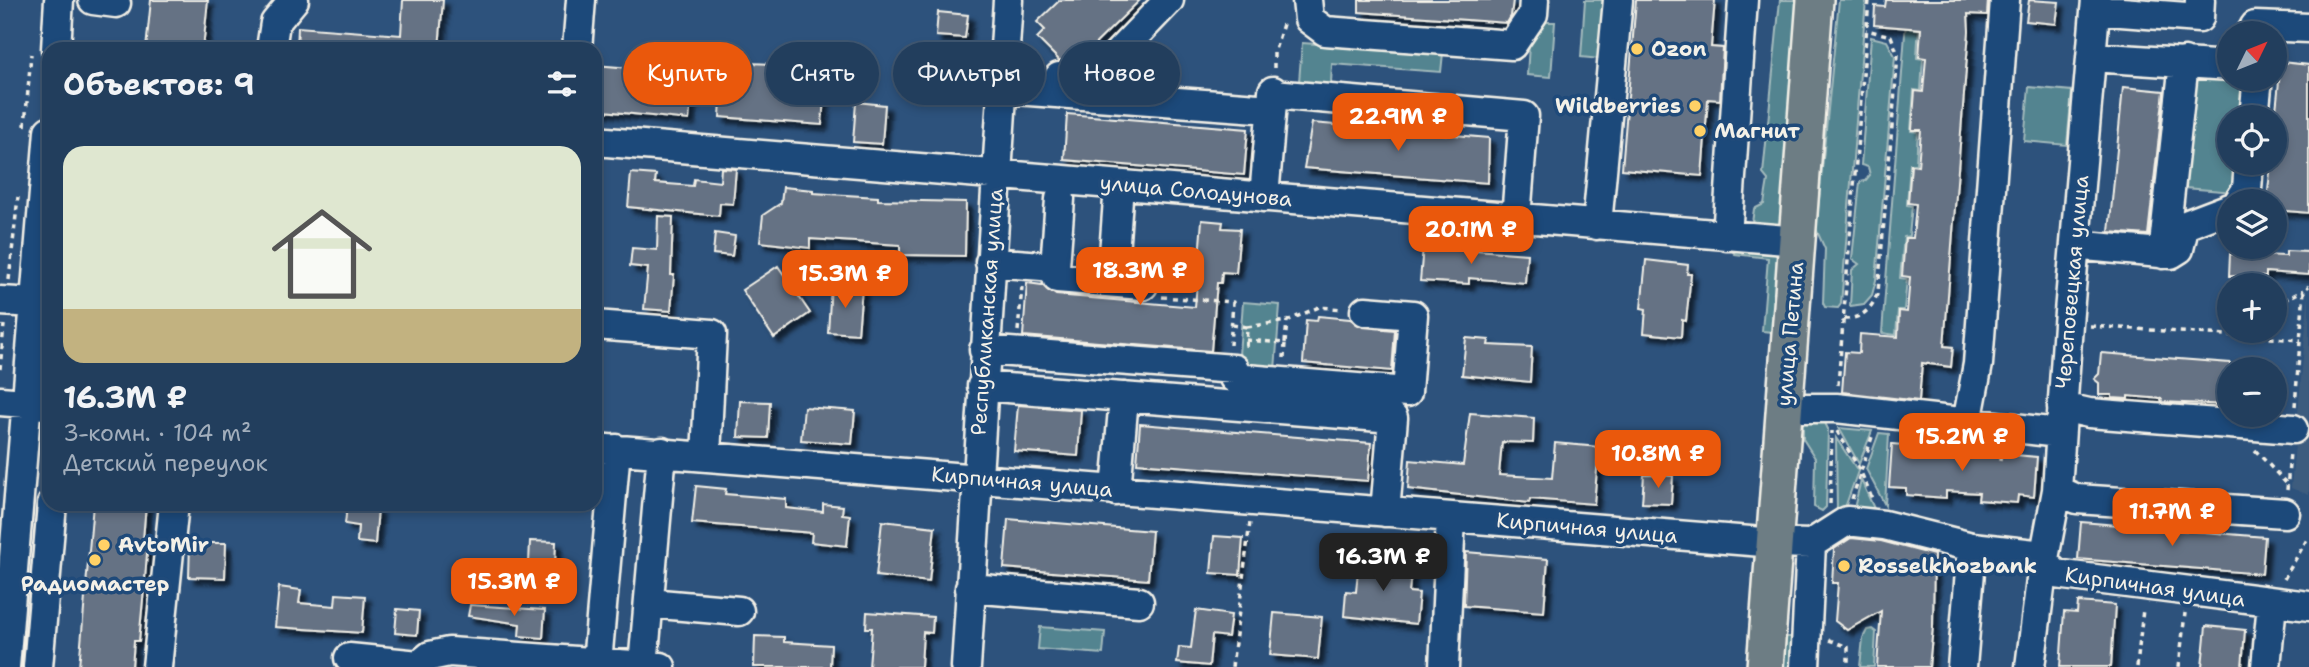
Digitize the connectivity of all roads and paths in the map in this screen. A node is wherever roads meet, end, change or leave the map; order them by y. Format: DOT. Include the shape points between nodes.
graph roads {
  1 [pos="60,0"];
  2 [pos="294,0"];
  3 [pos="581,0"];
  4 [pos="1008,0"];
  5 [pos="1169,0"];
  6 [pos="1534,0"];
  7 [pos="1618,0"];
  8 [pos="1743,0"];
  9 [pos="1815,0"];
  10 [pos="1869,0"];
  11 [pos="2005,0"];
  12 [pos="2200,0"];
  13 [pos="2095,5"];
  14 [pos="1296,8"];
  15 [pos="2287,27"];
  16 [pos="2309,27"];
  17 [pos="1866,30"];
  18 [pos="56,42"];
  19 [pos="272,42"];
  20 [pos="578,42"];
  21 [pos="1005,42"];
  22 [pos="2091,57"];
  23 [pos="2185,62"];
  24 [pos="2217,65"];
  25 [pos="1045,80"];
  26 [pos="1045,83"];
  27 [pos="1272,95"];
  28 [pos="1001,105"];
  29 [pos="602,142"];
  30 [pos="996,174"];
  31 [pos="1119,185"];
  32 [pos="1264,197"];
  33 [pos="1060,199"];
  34 [pos="2217,213"];
  35 [pos="1516,218"];
  36 [pos="42,224"];
  37 [pos="1597,225"];
  38 [pos="1727,236"];
  39 [pos="1798,241"];
  40 [pos="2075,245"];
  41 [pos="2163,254"];
  42 [pos="990,262"];
  43 [pos="1024,265"];
  44 [pos="1055,267"];
  45 [pos="1112,282"];
  46 [pos="1143,285"];
  47 [pos="2304,290"];
  48 [pos="2287,299"];
  49 [pos="0,301"];
  50 [pos="36,303"];
  51 [pos="1365,311"];
  52 [pos="1844,319"];
  53 [pos="1287,321"];
  54 [pos="2068,324"];
  55 [pos="602,326"];
  56 [pos="1247,327"];
  57 [pos="2217,335"];
  58 [pos="2287,339"];
  59 [pos="1246,340"];
  60 [pos="2301,340"];
  61 [pos="1285,343"];
  62 [pos="984,350"];
  63 [pos="1017,352"];
  64 [pos="1283,368"];
  65 [pos="1228,369"];
  66 [pos="982,386"];
  67 [pos="1124,397"];
  68 [pos="26,403"];
  69 [pos="1394,405"];
  70 [pos="1784,408"];
  71 [pos="1834,415"];
  72 [pos="2061,420"];
  73 [pos="1967,423"];
  74 [pos="2217,423"];
  75 [pos="1876,426"];
  76 [pos="2233,427"];
  77 [pos="2267,427"];
  78 [pos="2292,429"];
  79 [pos="606,448"];
  80 [pos="662,452"];
  81 [pos="706,456"];
  82 [pos="1860,470"];
  83 [pos="976,480"];
  84 [pos="2287,484"];
  85 [pos="2057,490"];
  86 [pos="1116,491"];
  87 [pos="1252,502"];
  88 [pos="51,511"];
  89 [pos="173,511"];
  90 [pos="1385,512"];
  91 [pos="2285,513"];
  92 [pos="1451,517"];
  93 [pos="1847,522"];
  94 [pos="1884,525"];
  95 [pos="2309,536"];
  96 [pos="1775,543"];
  97 [pos="1811,544"];
  98 [pos="1972,547"];
  99 [pos="2043,564"];
  100 [pos="970,588"];
  101 [pos="1139,602"];
  102 [pos="649,603"];
  103 [pos="2143,603"];
  104 [pos="2272,603"];
  105 [pos="2309,606"];
  106 [pos="2186,608"];
  107 [pos="739,611"];
  108 [pos="349,658"];
  109 [pos="597,663"];
  110 [pos="419,666"];
  111 [pos="652,666"];
  112 [pos="5,667"];
  113 [pos="38,667"];
  114 [pos="157,667"];
  115 [pos="966,667"];
  116 [pos="1232,667"];
  117 [pos="1444,667"];
  118 [pos="1765,667"];
  119 [pos="1805,667"];
  120 [pos="1962,667"];
  121 [pos="2030,667"];
  122 [pos="2137,667"];
  123 [pos="2179,667"];
  124 [pos="2266,667"];
  1 -- 18 [label="street"];
  2 -- 19 [label="street" via="275,23"];
  3 -- 20 [label="street"];
  4 -- 21 [label="street, Республиканская улица"];
  5 -- 25 [label="street" via="1093,79"];
  6 -- 14 [label="street" via="1534,14 1512,45 1325,31"];
  7 -- 37 [label="street"];
  8 -- 38 [label="street"];
  9 -- 39 [label="main road, улица Петина"];
  10 -- 17 [label="path"];
  11 -- 73 [label="street" via="1978,364"];
  12 -- 13 [label="street" via="2199,18"];
  13 -- 22 [label="street, Череповецкая улица"];
  14 -- 27 [label="path" via="1274,54"];
  15 -- 16 [label="street"];
  17 -- 52 [label="path"];
  17 -- 52 [label="path" via="1891,36 1898,55 1878,292 1866,312"];
  22 -- 23 [label="street"];
  22 -- 40 [label="street, Череповецкая улица"];
  23 -- 24 [label="street"];
  23 -- 41 [label="street"];
  26 -- 27 [label="street"];
  27 -- 32 [label="street"];
  27 -- 35 [label="street" via="1524,116"];
  28 -- 30 [label="street, Республиканская улица"];
  29 -- 30 [label="street, улица Солодунова"];
  30 -- 31 [label="street, улица Солодунова"];
  30 -- 42 [label="street, Республиканская улица"];
  31 -- 32 [label="street, улица Солодунова"];
  31 -- 45 [label="street"];
  32 -- 35 [label="street, улица Солодунова"];
  33 -- 44 [label="street"];
  34 -- 41 [label="street" via="2188,224 2179,249"];
  35 -- 37 [label="street, улица Солодунова"];
  36 -- 50 [label="street"];
  37 -- 38 [label="street, улица Солодунова"];
  38 -- 39 [label="street, улица Солодунова"];
  39 -- 70 [label="main road, улица Петина"];
  40 -- 41 [label="street"];
  40 -- 54 [label="street, Череповецкая улица"];
  42 -- 43 [label="street"];
  42 -- 62 [label="street, Республиканская улица"];
  43 -- 44 [label="street"];
  43 -- 63 [label="path"];
  44 -- 45 [label="street" via="1057,278"];
  45 -- 46 [label="street"];
  46 -- 65 [label="path" via="1142,295 1233,302"];
  47 -- 48 [label="path"];
  49 -- 50 [label="street"];
  50 -- 68 [label="street"];
  51 -- 53 [label="path" via="1319,307"];
  51 -- 69 [label="street" via="1413,315 1407,392"];
  52 -- 71 [label="path"];
  53 -- 56 [label="path"];
  53 -- 61 [label="path"];
  54 -- 57 [label="path"];
  54 -- 72 [label="street, Череповецкая улица"];
  55 -- 81 [label="street" via="712,334"];
  58 -- 60 [label="path"];
  59 -- 61 [label="path"];
  61 -- 64 [label="path"];
  62 -- 63 [label="street"];
  62 -- 66 [label="street, Республиканская улица"];
  63 -- 65 [label="street"];
  65 -- 69 [label="street" via="1234,369 1234,378"];
  66 -- 67 [label="street"];
  66 -- 83 [label="street, Республиканская улица"];
  67 -- 69 [label="street"];
  67 -- 86 [label="street"];
  68 -- 112 [label="street"];
  69 -- 90 [label="street"];
  70 -- 71 [label="street"];
  70 -- 96 [label="main road, улица Петина"];
  71 -- 73 [label="street"];
  71 -- 82 [label="path"];
  72 -- 73 [label="street"];
  72 -- 74 [label="street" via="2089,413"];
  72 -- 85 [label="street, Череповецкая улица"];
  75 -- 82 [label="path"];
  76 -- 84 [label="path"];
  77 -- 78 [label="street"];
  79 -- 80 [label="street, Кирпичная улица"];
  79 -- 109 [label="street"];
  80 -- 81 [label="street, Кирпичная улица"];
  80 -- 102 [label="street"];
  81 -- 83 [label="street, Кирпичная улица" via="881,468"];
  82 -- 93 [label="path"];
  82 -- 94 [label="path"];
  83 -- 86 [label="street, Кирпичная улица"];
  83 -- 100 [label="street, Республиканская улица"];
  85 -- 91 [label="street" via="2119,514 2229,522"];
  85 -- 99 [label="street, Череповецкая улица"];
  86 -- 87 [label="street, Кирпичная улица"];
  87 -- 90 [label="street, Кирпичная улица"];
  87 -- 116 [label="path"];
  88 -- 113 [label="street"];
  89 -- 114 [label="street"];
  90 -- 92 [label="street, Кирпичная улица"];
  92 -- 96 [label="street, Кирпичная улица"];
  92 -- 117 [label="street"];
  93 -- 94 [label="street, Кирпичная улица"];
  93 -- 97 [label="street"];
  94 -- 98 [label="street, Кирпичная улица"];
  95 -- 104 [label="path"];
  96 -- 97 [label="street, Кирпичная улица"];
  96 -- 118 [label="main road, улица Петина"];
  97 -- 119 [label="street"];
  98 -- 99 [label="street, Кирпичная улица" via="2035,554"];
  98 -- 120 [label="street"];
  99 -- 104 [label="street, Кирпичная улица" via="2056,574"];
  99 -- 121 [label="street, Череповецкая улица"];
  100 -- 101 [label="street"];
  100 -- 115 [label="street, Республиканская улица"];
  102 -- 107 [label="street"];
  102 -- 111 [label="street"];
  103 -- 122 [label="path"];
  104 -- 105 [label="street, Кирпичная улица"];
  104 -- 124 [label="street"];
  106 -- 123 [label="path"];
  108 -- 110 [label="street"];
  109 -- 110 [label="street" via="449,652 430,656"];
  109 -- 111 [label="street"];
}
